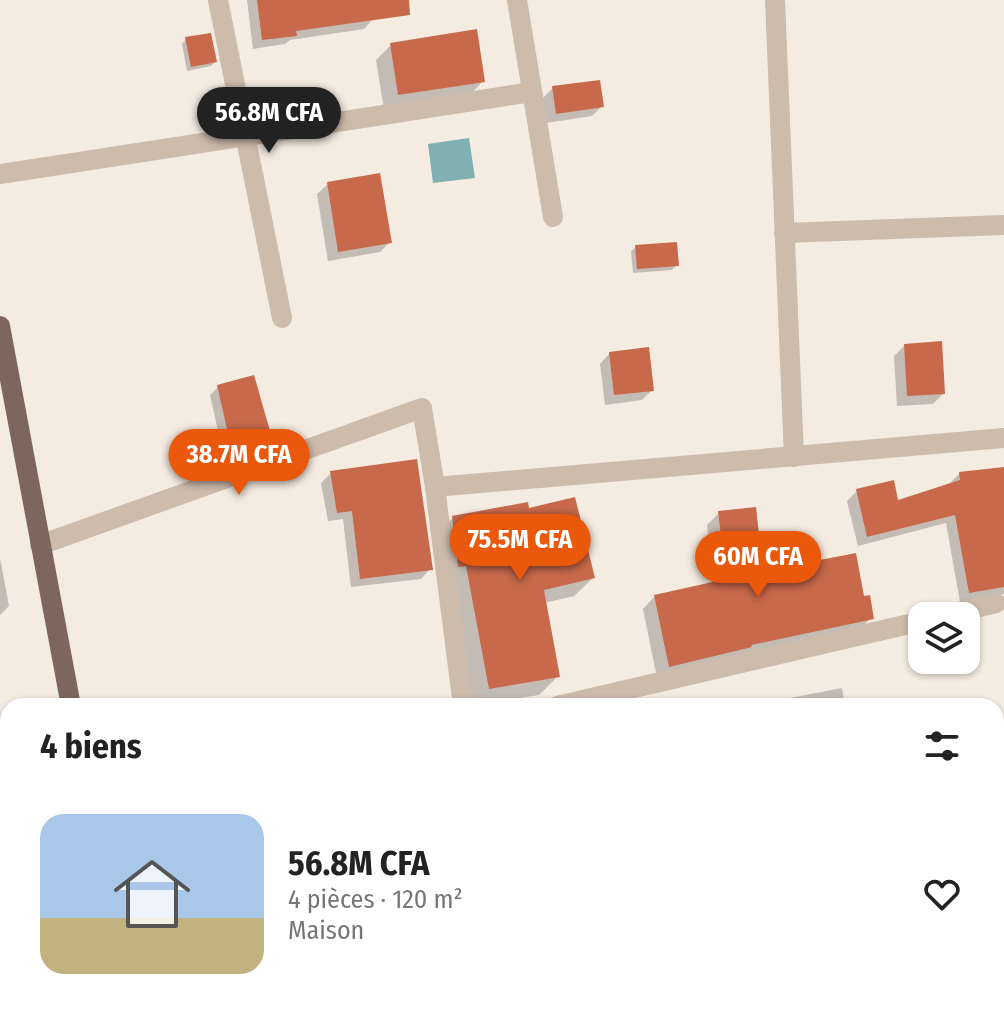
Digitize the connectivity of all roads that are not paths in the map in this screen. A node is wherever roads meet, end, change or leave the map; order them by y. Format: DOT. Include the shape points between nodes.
graph roads {
  1 [pos="218,0"];
  2 [pos="517,0"];
  3 [pos="775,0"];
  4 [pos="532,92"];
  5 [pos="245,136"];
  6 [pos="0,174"];
  7 [pos="553,217"];
  8 [pos="1004,225"];
  9 [pos="784,233"];
  10 [pos="282,318"];
  11 [pos="0,326"];
  12 [pos="1004,438"];
  13 [pos="794,457"];
  14 [pos="435,487"];
  15 [pos="40,545"];
  16 [pos="996,603"];
  17 [pos="980,607"];
  18 [pos="908,624"];
  19 [pos="69,698"];
  20 [pos="462,698"];
  21 [pos="591,698"];
  1 -- 5 [label="street"];
  2 -- 4 [label="street"];
  3 -- 9 [label="street"];
  4 -- 5 [label="street"];
  4 -- 7 [label="street"];
  5 -- 6 [label="street"];
  5 -- 10 [label="street"];
  8 -- 9 [label="street"];
  9 -- 13 [label="street"];
  11 -- 15 [label="main road"];
  12 -- 13 [label="street"];
  13 -- 14 [label="street"];
  14 -- 15 [label="street" via="422,408"];
  14 -- 20 [label="street"];
  15 -- 19 [label="main road"];
  16 -- 17 [label="street"];
  18 -- 21 [label="street"];
}
